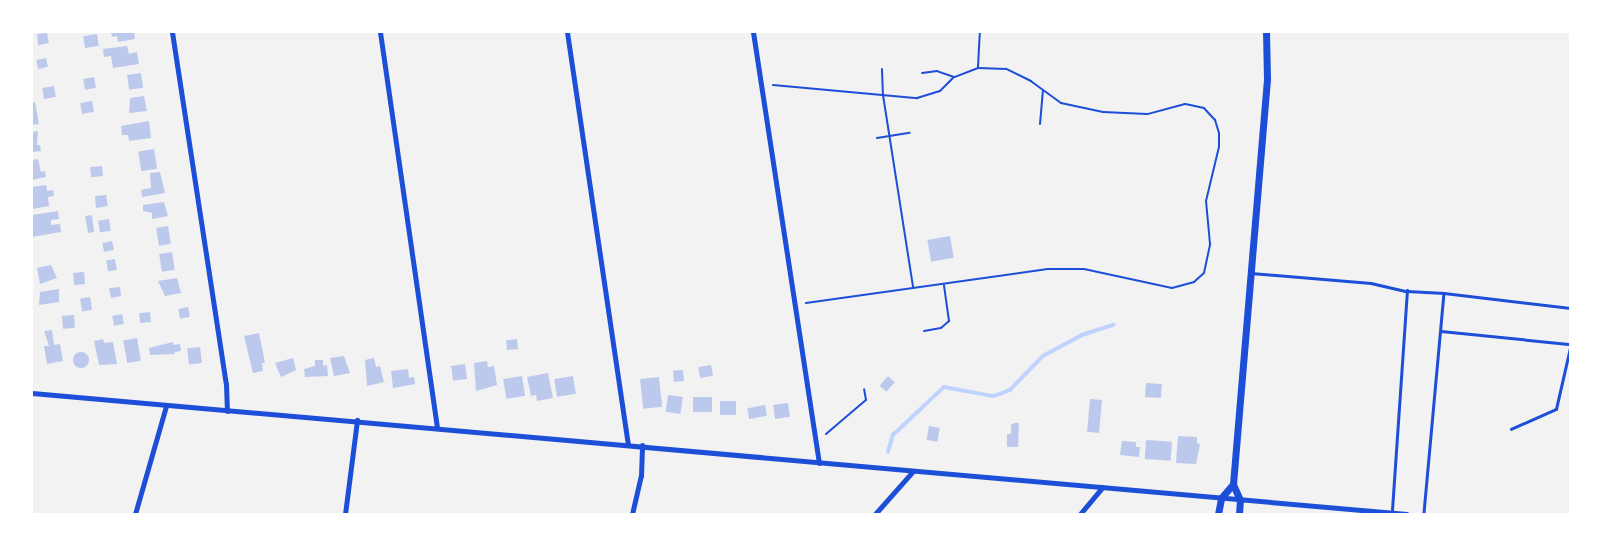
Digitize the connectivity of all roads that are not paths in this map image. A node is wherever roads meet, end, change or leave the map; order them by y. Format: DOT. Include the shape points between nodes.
graph roads {
  1 [pos="172,32"];
  2 [pos="380,32"];
  3 [pos="566,32"];
  4 [pos="752,32"];
  5 [pos="1266,32"];
  6 [pos="1251,273"];
  7 [pos="1407,291"];
  8 [pos="1444,293"];
  9 [pos="1570,308"];
  10 [pos="1441,331"];
  11 [pos="1570,346"];
  12 [pos="32,393"];
  13 [pos="166,406"];
  14 [pos="227,411"];
  15 [pos="357,420"];
  16 [pos="437,427"];
  17 [pos="1511,429"];
  18 [pos="628,444"];
  19 [pos="642,445"];
  20 [pos="819,463"];
  21 [pos="912,471"];
  22 [pos="1233,484"];
  23 [pos="1103,487"];
  24 [pos="1221,498"];
  25 [pos="1240,500"];
  26 [pos="1392,513"];
  27 [pos="135,514"];
  28 [pos="345,514"];
  29 [pos="632,514"];
  30 [pos="875,514"];
  31 [pos="1080,514"];
  32 [pos="1218,514"];
  33 [pos="1239,514"];
  34 [pos="1407,514"];
  35 [pos="1424,514"];
  1 -- 14 [label="street"];
  2 -- 16 [label="street"];
  3 -- 18 [label="street"];
  4 -- 20 [label="street"];
  5 -- 6 [label="street" via="1267,79"];
  6 -- 7 [label="lane" via="1371,283"];
  6 -- 22 [label="street"];
  7 -- 8 [label="lane"];
  7 -- 26 [label="lane"];
  8 -- 9 [label="lane"];
  8 -- 10 [label="lane"];
  10 -- 11 [label="lane"];
  10 -- 35 [label="lane"];
  11 -- 17 [label="lane" via="1556,409"];
  12 -- 13 [label="street"];
  13 -- 14 [label="street"];
  13 -- 27 [label="street"];
  14 -- 15 [label="street"];
  15 -- 16 [label="street"];
  15 -- 28 [label="street"];
  16 -- 18 [label="street"];
  18 -- 19 [label="street"];
  19 -- 20 [label="street"];
  19 -- 29 [label="street"];
  20 -- 21 [label="street"];
  21 -- 23 [label="street"];
  21 -- 30 [label="street"];
  22 -- 24 [label="street"];
  22 -- 25 [label="street"];
  23 -- 24 [label="street"];
  23 -- 31 [label="street"];
  24 -- 25 [label="street"];
  24 -- 32 [label="street"];
  25 -- 26 [label="street"];
  25 -- 33 [label="street"];
  26 -- 34 [label="street"];
}
